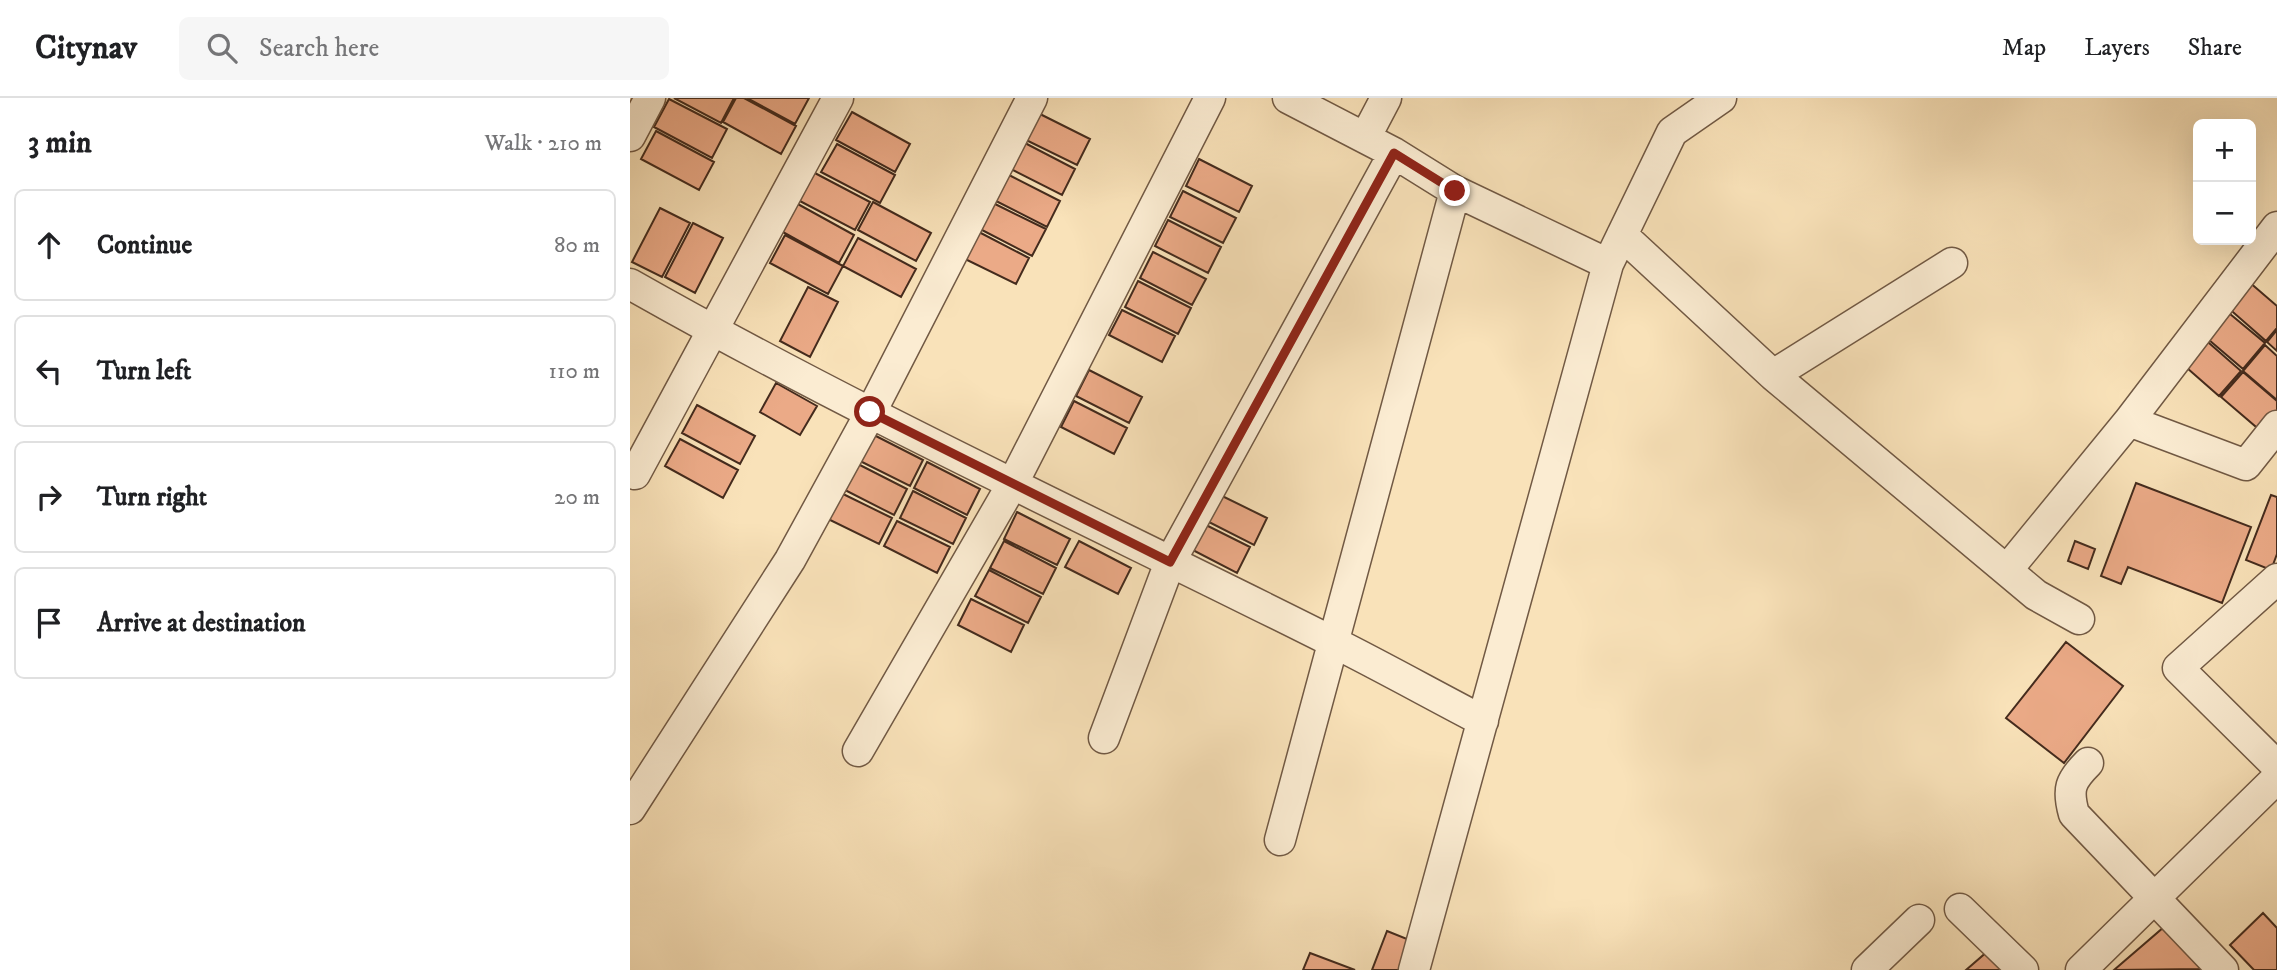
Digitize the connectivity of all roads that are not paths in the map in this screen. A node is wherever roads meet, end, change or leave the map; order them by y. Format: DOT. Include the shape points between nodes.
graph roads {
  1 [pos="650,98"];
  2 [pos="838,98"];
  3 [pos="1032,98"];
  4 [pos="1210,98"];
  5 [pos="1288,98"];
  6 [pos="1386,98"];
  7 [pos="1721,98"];
  8 [pos="630,136"];
  9 [pos="1365,138"];
  10 [pos="1394,153"];
  11 [pos="1455,191"];
  12 [pos="2277,228"];
  13 [pos="1622,235"];
  14 [pos="1952,263"];
  15 [pos="1608,264"];
  16 [pos="630,284"];
  17 [pos="712,331"];
  18 [pos="1773,375"];
  19 [pos="870,412"];
  20 [pos="2129,421"];
  21 [pos="2277,426"];
  22 [pos="635,474"];
  23 [pos="1013,483"];
  24 [pos="1170,562"];
  25 [pos="2007,570"];
  26 [pos="2277,579"];
  27 [pos="2079,619"];
  28 [pos="1335,643"];
  29 [pos="1483,721"];
  30 [pos="1104,738"];
  31 [pos="858,751"];
  32 [pos="2088,763"];
  33 [pos="2277,766"];
  34 [pos="2277,778"];
  35 [pos="630,809"];
  36 [pos="1280,841"];
  37 [pos="2155,898"];
  38 [pos="1960,909"];
  39 [pos="1919,920"];
  40 [pos="1414,970"];
  41 [pos="1867,970"];
  42 [pos="2023,970"];
  43 [pos="2081,970"];
  44 [pos="2223,970"];
  1 -- 8 [label="street"];
  2 -- 17 [label="street"];
  3 -- 19 [label="street"];
  4 -- 23 [label="street"];
  5 -- 9 [label="street"];
  6 -- 9 [label="street"];
  7 -- 13 [label="street" via="1672,132"];
  9 -- 10 [label="street"];
  10 -- 11 [label="street"];
  10 -- 24 [label="street"];
  11 -- 15 [label="street"];
  11 -- 28 [label="street"];
  12 -- 20 [label="street"];
  13 -- 15 [label="street"];
  13 -- 18 [label="street"];
  14 -- 18 [label="street"];
  15 -- 29 [label="street"];
  16 -- 17 [label="street"];
  17 -- 19 [label="street"];
  17 -- 22 [label="street"];
  18 -- 25 [label="street"];
  19 -- 23 [label="street"];
  19 -- 35 [label="street" via="790,560"];
  20 -- 21 [label="street" via="2246,465"];
  20 -- 25 [label="street"];
  23 -- 24 [label="street"];
  23 -- 31 [label="street"];
  24 -- 28 [label="street"];
  24 -- 30 [label="street"];
  25 -- 27 [label="street" via="2035,595"];
  26 -- 33 [label="street" via="2178,668"];
  28 -- 29 [label="street"];
  28 -- 36 [label="street"];
  29 -- 40 [label="street"];
  32 -- 37 [label="street" via="2075,776 2069,795 2074,814"];
  34 -- 37 [label="street"];
  37 -- 43 [label="street"];
  37 -- 44 [label="street"];
  38 -- 42 [label="street"];
  39 -- 41 [label="street"];
}
